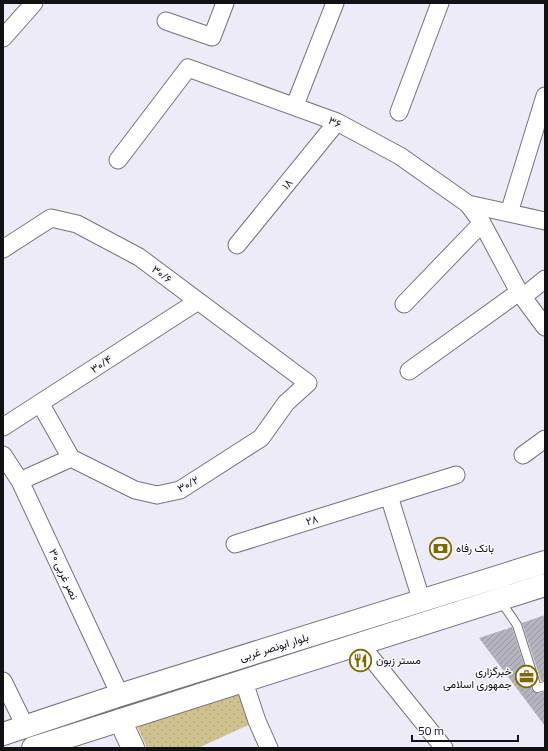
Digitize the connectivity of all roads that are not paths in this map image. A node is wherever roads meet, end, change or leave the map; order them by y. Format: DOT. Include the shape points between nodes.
graph roads {
  1 [pos="34,3"];
  2 [pos="225,3"];
  3 [pos="335,3"];
  4 [pos="440,3"];
  5 [pos="166,21"];
  6 [pos="3,38"];
  7 [pos="545,96"];
  8 [pos="296,106"];
  9 [pos="399,112"];
  10 [pos="337,122"];
  11 [pos="118,160"];
  12 [pos="468,204"];
  13 [pos="509,213"];
  14 [pos="545,221"];
  15 [pos="482,223"];
  16 [pos="237,245"];
  17 [pos="3,249"];
  18 [pos="545,279"];
  19 [pos="521,295"];
  20 [pos="198,301"];
  21 [pos="404,304"];
  22 [pos="545,327"];
  23 [pos="410,371"];
  24 [pos="308,383"];
  25 [pos="40,403"];
  26 [pos="3,427"];
  27 [pos="545,439"];
  28 [pos="3,455"];
  29 [pos="523,455"];
  30 [pos="71,458"];
  31 [pos="456,475"];
  32 [pos="20,481"];
  33 [pos="389,496"];
  34 [pos="235,544"];
  35 [pos="545,562"];
  36 [pos="545,585"];
  37 [pos="500,600"];
  38 [pos="422,602"];
  39 [pos="360,644"];
  40 [pos="3,680"];
  41 [pos="244,682"];
  42 [pos="545,686"];
  43 [pos="120,695"];
  44 [pos="120,720"];
  45 [pos="25,726"];
  46 [pos="3,734"];
  47 [pos="32,748"];
  48 [pos="133,748"];
  49 [pos="269,748"];
  50 [pos="444,748"];
  1 -- 6 [label="street"];
  2 -- 5 [label="street" via="212,37"];
  3 -- 8 [label="street"];
  4 -- 9 [label="street"];
  7 -- 13 [label="street"];
  8 -- 10 [label="street, ۳۶"];
  8 -- 11 [label="street, ۳۶" via="188,68"];
  10 -- 12 [label="street, ۳۶" via="400,156"];
  10 -- 16 [label="street, ۱۸"];
  12 -- 13 [label="street"];
  12 -- 15 [label="street"];
  13 -- 14 [label="street"];
  15 -- 19 [label="street"];
  15 -- 21 [label="street"];
  17 -- 20 [label="street, ۳۰/۶" via="51,218 77,224 139,257"];
  18 -- 19 [label="street"];
  19 -- 22 [label="street"];
  19 -- 23 [label="street"];
  20 -- 24 [label="street, ۳۰/۶"];
  20 -- 25 [label="street, ۳۰/۴"];
  24 -- 30 [label="street, ۳۰/۲" via="286,403 262,438 180,490 157,495 136,490"];
  25 -- 26 [label="street, ۳۰/۴"];
  25 -- 30 [label="street"];
  27 -- 29 [label="street"];
  28 -- 32 [label="street, نصر غربی ۳۰"];
  30 -- 32 [label="street"];
  31 -- 33 [label="street, ۲۸"];
  32 -- 43 [label="street, نصر غربی ۳۰"];
  33 -- 34 [label="street, ۲۸"];
  33 -- 38 [label="street"];
  35 -- 38 [label="main road, بلوار ابونصر غربی"];
  36 -- 37 [label="main road, بلوار ابونصر غربی"];
  37 -- 39 [label="main road, بلوار ابونصر غربی"];
  37 -- 42 [label="lane" via="517,625 537,688"];
  38 -- 43 [label="main road, بلوار ابونصر غربی"];
  39 -- 41 [label="main road, بلوار ابونصر غربی"];
  39 -- 50 [label="street"];
  40 -- 45 [label="street"];
  41 -- 44 [label="main road, بلوار ابونصر غربی"];
  41 -- 49 [label="street"];
  43 -- 45 [label="main road, بلوار ابونصر غربی"];
  44 -- 47 [label="main road, بلوار ابونصر غربی"];
  44 -- 48 [label="main road"];
  45 -- 46 [label="main road, بلوار ابونصر غربی"];
}
